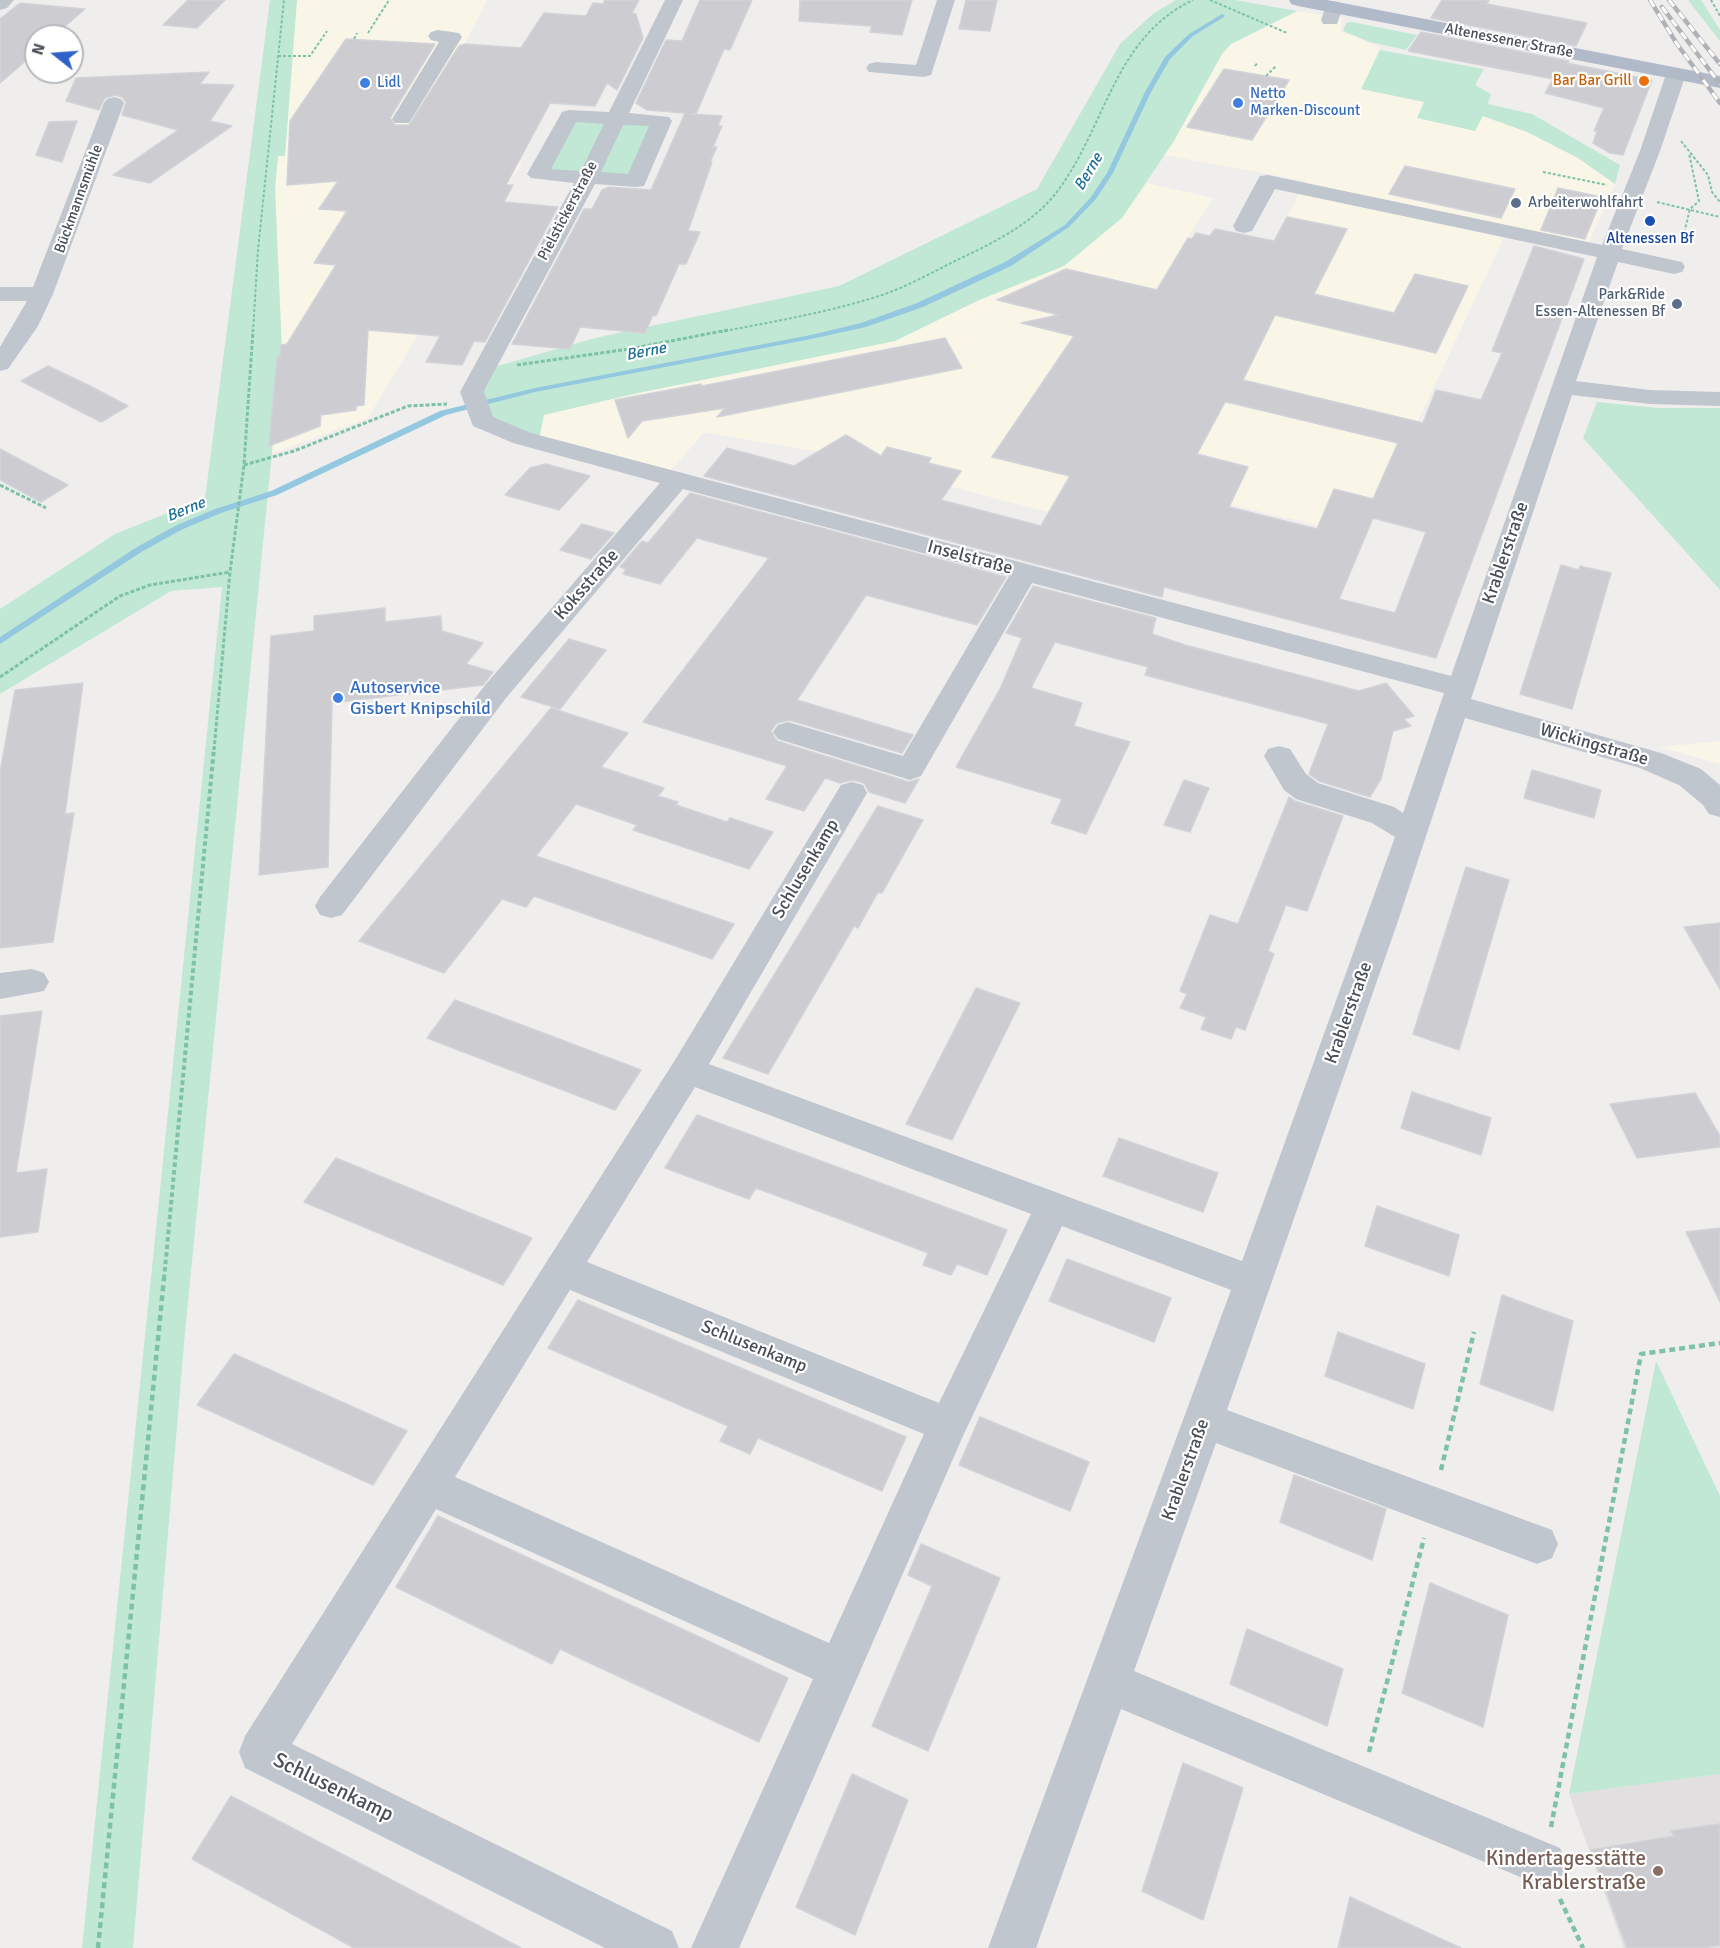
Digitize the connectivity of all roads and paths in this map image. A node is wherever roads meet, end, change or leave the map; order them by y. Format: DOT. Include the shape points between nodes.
graph roads {
  1 [pos="4,0"];
  2 [pos="284,0"];
  3 [pos="389,0"];
  4 [pos="674,0"];
  5 [pos="946,0"];
  6 [pos="1193,0"];
  7 [pos="1210,0"];
  8 [pos="1298,0"];
  9 [pos="1711,0"];
  10 [pos="0,4"];
  11 [pos="1720,16"];
  12 [pos="327,31"];
  13 [pos="357,33"];
  14 [pos="368,33"];
  15 [pos="1287,33"];
  16 [pos="438,36"];
  17 [pos="354,39"];
  18 [pos="278,56"];
  19 [pos="1258,62"];
  20 [pos="1255,66"];
  21 [pos="1276,66"];
  22 [pos="876,68"];
  23 [pos="1676,74"];
  24 [pos="1266,76"];
  25 [pos="1720,82"];
  26 [pos="114,103"];
  27 [pos="615,118"];
  28 [pos="402,119"];
  29 [pos="1677,139"];
  30 [pos="1689,153"];
  31 [pos="517,165"];
  32 [pos="542,167"];
  33 [pos="1543,172"];
  34 [pos="588,177"];
  35 [pos="1610,186"];
  36 [pos="1632,197"];
  37 [pos="1720,202"];
  38 [pos="1690,209"];
  39 [pos="1720,216"];
  40 [pos="1244,226"];
  41 [pos="1683,237"];
  42 [pos="1609,254"];
  43 [pos="1674,267"];
  44 [pos="0,294"];
  45 [pos="42,294"];
  46 [pos="0,364"];
  47 [pos="476,382"];
  48 [pos="1563,387"];
  49 [pos="1720,399"];
  50 [pos="447,404"];
  51 [pos="244,465"];
  52 [pos="678,478"];
  53 [pos="1,486"];
  54 [pos="46,508"];
  55 [pos="230,572"];
  56 [pos="1025,572"];
  57 [pos="0,677"];
  58 [pos="1458,697"];
  59 [pos="788,732"];
  60 [pos="1279,756"];
  61 [pos="852,793"];
  62 [pos="1720,806"];
  63 [pos="1412,833"];
  64 [pos="331,906"];
  65 [pos="32,982"];
  66 [pos="0,986"];
  67 [pos="687,1070"];
  68 [pos="1052,1208"];
  69 [pos="561,1269"];
  70 [pos="1254,1282"];
  71 [pos="1474,1332"];
  72 [pos="1720,1343"];
  73 [pos="1204,1420"];
  74 [pos="948,1425"];
  75 [pos="428,1485"];
  76 [pos="1433,1504"];
  77 [pos="1537,1544"];
  78 [pos="839,1669"];
  79 [pos="1108,1682"];
  80 [pos="1360,1788"];
  81 [pos="1544,1864"];
  82 [pos="98,1948"];
  83 [pos="655,1948"];
  84 [pos="715,1948"];
  85 [pos="1012,1948"];
  86 [pos="1583,1948"];
  1 -- 10 [label="street"];
  2 -- 18 [label="path"];
  3 -- 14 [label="path"];
  4 -- 27 [label="street, Pielstickerstraße"];
  5 -- 22 [label="street" via="924,70"];
  6 -- 47 [label="path" via="1172,10 1138,43 1056,193 1032,217 988,246 887,293 828,311 629,350 521,363"];
  7 -- 15 [label="path"];
  8 -- 23 [label="main road, Altenessener Straße" via="1332,13"];
  9 -- 11 [label="path"];
  12 -- 18 [label="path" via="310,56"];
  13 -- 17 [label="path"];
  16 -- 28 [label="street" via="452,37"];
  18 -- 51 [label="path" via="258,250"];
  19 -- 20 [label="path"];
  21 -- 24 [label="path"];
  23 -- 25 [label="main road, Altenessener Straße"];
  23 -- 36 [label="street, Krablerstraße"];
  26 -- 45 [label="street, Bückmannsmühle"];
  27 -- 32 [label="street" via="569,116"];
  27 -- 34 [label="street, Pielstickerstraße"];
  27 -- 34 [label="street" via="663,121 636,181"];
  29 -- 30 [label="path"];
  30 -- 37 [label="path" via="1708,175 1712,192"];
  30 -- 38 [label="path" via="1699,201"];
  31 -- 32 [label="street"];
  32 -- 34 [label="street" via="538,174"];
  33 -- 35 [label="path"];
  34 -- 47 [label="street, Pielstickerstraße"];
  36 -- 38 [label="path"];
  36 -- 42 [label="street, Krablerstraße"];
  38 -- 39 [label="path"];
  38 -- 41 [label="path"];
  40 -- 42 [label="street" via="1268,181"];
  42 -- 43 [label="street"];
  42 -- 48 [label="street, Krablerstraße"];
  44 -- 45 [label="street"];
  45 -- 46 [label="street, Bückmannsmühle"];
  47 -- 52 [label="street, Inselstraße" via="472,392 482,421 522,438"];
  48 -- 49 [label="street" via="1650,397"];
  48 -- 58 [label="street, Krablerstraße"];
  50 -- 51 [label="path" via="418,404 397,410 294,451"];
  51 -- 55 [label="path"];
  52 -- 56 [label="street, Inselstraße"];
  52 -- 64 [label="street, Koksstraße" via="496,691"];
  53 -- 54 [label="path"];
  55 -- 57 [label="path" via="150,585 120,596"];
  55 -- 82 [label="path"];
  56 -- 58 [label="street, Inselstraße"];
  56 -- 59 [label="street" via="910,769"];
  58 -- 62 [label="street, Wickingstraße" via="1650,760 1690,777"];
  58 -- 63 [label="street, Krablerstraße"];
  60 -- 63 [label="street" via="1295,782 1307,791 1383,815"];
  61 -- 67 [label="street, Schlusenkamp"];
  63 -- 70 [label="street, Krablerstraße"];
  65 -- 66 [label="street"];
  67 -- 68 [label="street"];
  67 -- 69 [label="street, Schlusenkamp"];
  68 -- 70 [label="street"];
  68 -- 74 [label="street"];
  69 -- 74 [label="street, Schlusenkamp"];
  69 -- 75 [label="street, Schlusenkamp"];
  70 -- 73 [label="street, Krablerstraße"];
  71 -- 76 [label="path"];
  72 -- 81 [label="path" via="1641,1354"];
  73 -- 76 [label="street"];
  73 -- 79 [label="street, Krablerstraße"];
  74 -- 78 [label="street"];
  75 -- 78 [label="street"];
  75 -- 83 [label="street, Schlusenkamp" via="261,1752"];
  76 -- 77 [label="street"];
  76 -- 80 [label="path"];
  78 -- 84 [label="street"];
  79 -- 80 [label="street"];
  79 -- 85 [label="street, Krablerstraße"];
  80 -- 81 [label="street"];
  81 -- 86 [label="path"];
}
